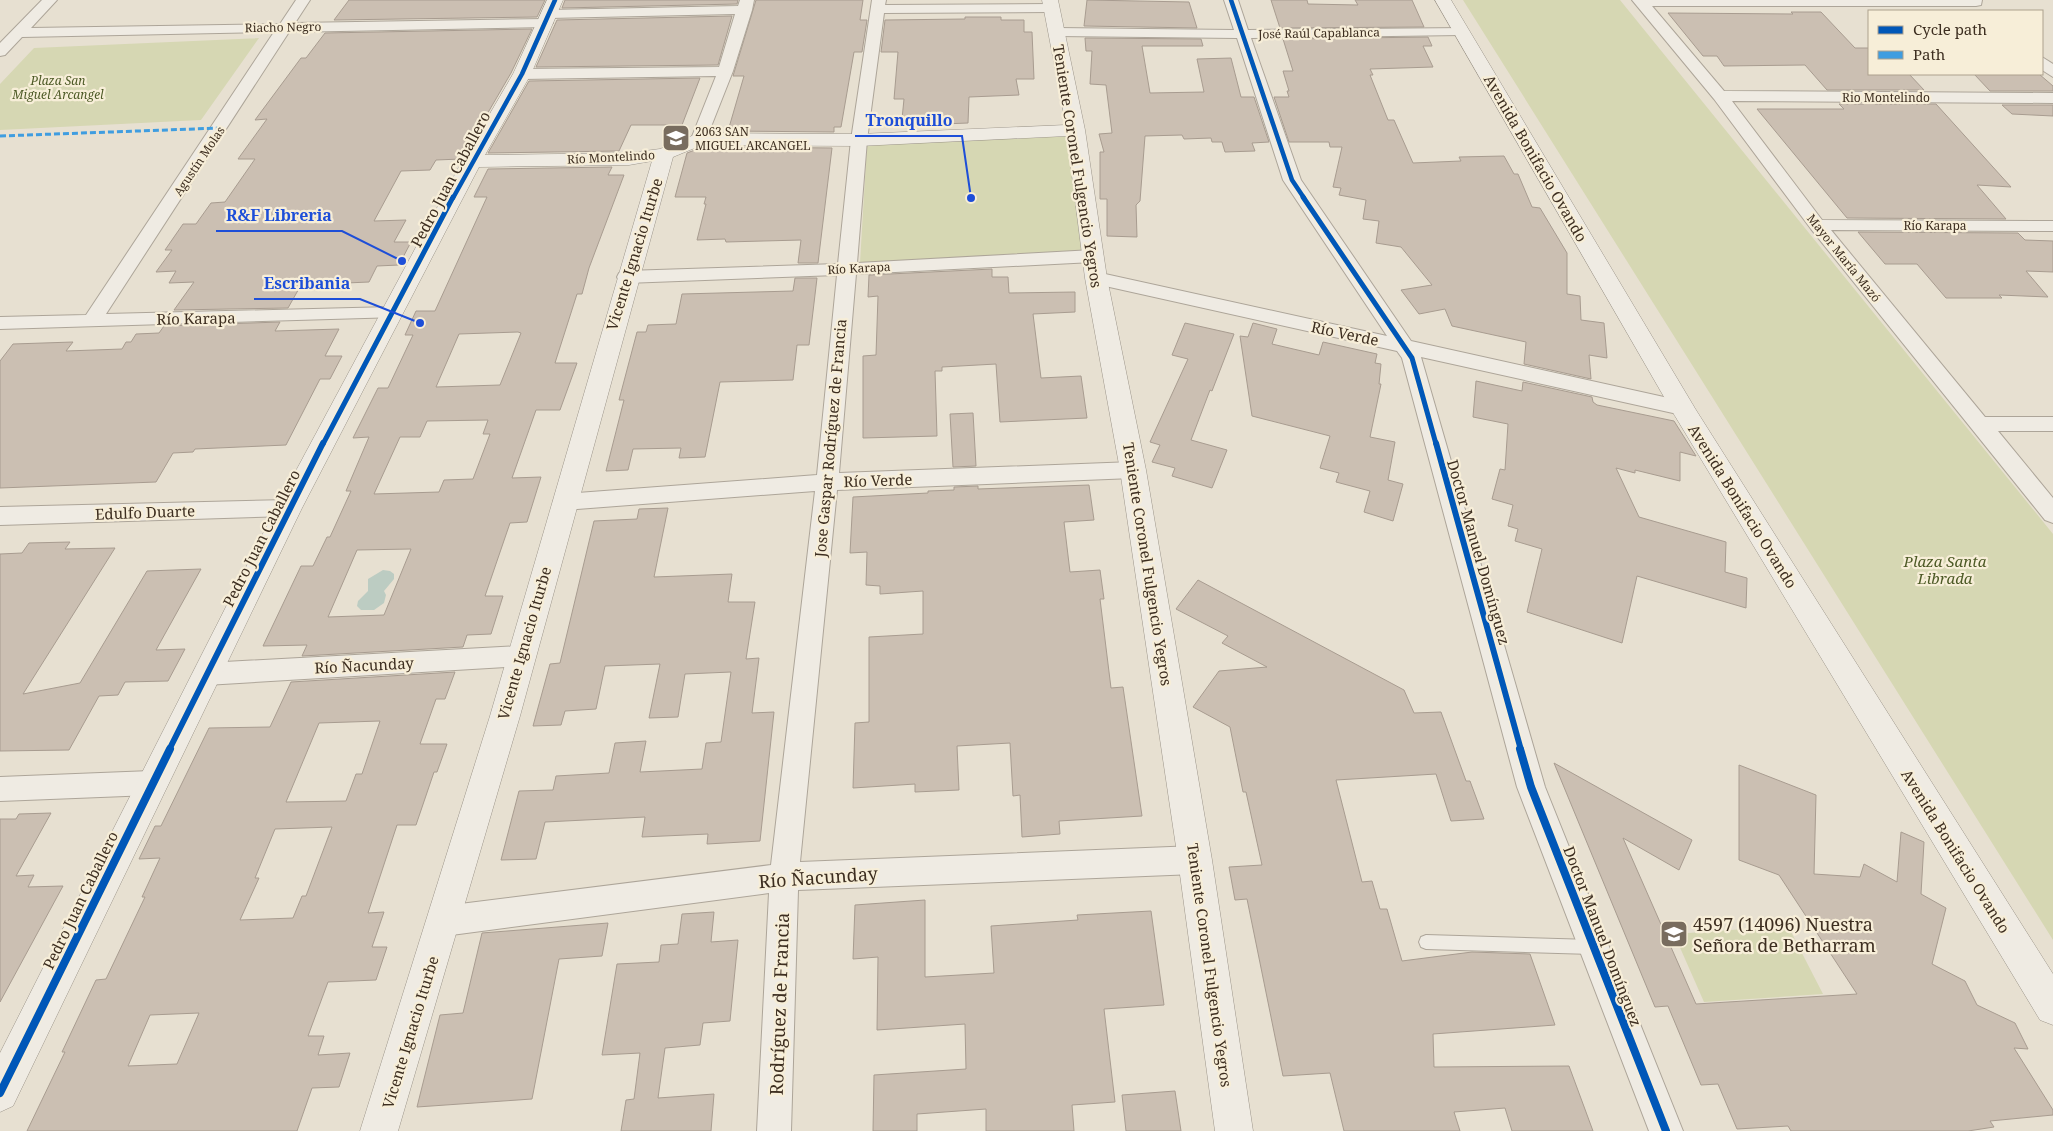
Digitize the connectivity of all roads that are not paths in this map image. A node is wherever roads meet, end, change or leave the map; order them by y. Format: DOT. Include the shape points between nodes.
graph roads {
  1 [pos="50,0"];
  2 [pos="303,0"];
  3 [pos="1231,0"];
  4 [pos="1443,0"];
  5 [pos="1640,1"];
  6 [pos="746,5"];
  7 [pos="878,5"];
  8 [pos="1978,5"];
  9 [pos="550,12"];
  10 [pos="1053,14"];
  11 [pos="284,26"];
  12 [pos="1460,31"];
  13 [pos="19,33"];
  14 [pos="1242,34"];
  15 [pos="0,52"];
  16 [pos="2043,63"];
  17 [pos="725,71"];
  18 [pos="2053,72"];
  19 [pos="522,74"];
  20 [pos="1720,96"];
  21 [pos="2053,98"];
  22 [pos="1076,130"];
  23 [pos="699,139"];
  24 [pos="859,140"];
  25 [pos="664,154"];
  26 [pos="473,161"];
  27 [pos="1817,225"];
  28 [pos="2053,226"];
  29 [pos="1094,267"];
  30 [pos="845,269"];
  31 [pos="626,276"];
  32 [pos="392,314"];
  33 [pos="92,321"];
  34 [pos="0,323"];
  35 [pos="1404,346"];
  36 [pos="1682,408"];
  37 [pos="1980,424"];
  38 [pos="2053,424"];
  39 [pos="1133,470"];
  40 [pos="827,482"];
  41 [pos="564,502"];
  42 [pos="289,508"];
  43 [pos="2053,514"];
  44 [pos="0,516"];
  45 [pos="522,656"];
  46 [pos="206,674"];
  47 [pos="151,783"];
  48 [pos="0,789"];
  49 [pos="1195,860"];
  50 [pos="784,877"];
  51 [pos="444,921"];
  52 [pos="1426,942"];
  53 [pos="1594,947"];
  54 [pos="2053,1007"];
  55 [pos="0,1093"];
  56 [pos="379,1131"];
  57 [pos="774,1131"];
  58 [pos="1234,1131"];
  59 [pos="1666,1131"];
  1 -- 13 [label="street"];
  2 -- 11 [label="street, Agustín Molas"];
  3 -- 14 [label="street, Doctor Manuel Domínguez"];
  4 -- 12 [label="street, Avenida Bonifacio Ovando"];
  5 -- 8 [label="street"];
  5 -- 20 [label="street, Mayor María Mazó"];
  6 -- 9 [label="street, Riacho Negro"];
  6 -- 17 [label="street"];
  7 -- 10 [label="street, José Raúl Capablanca"];
  7 -- 24 [label="street, Jose Gaspar Rodríguez de Francia"];
  9 -- 11 [label="street, Riacho Negro"];
  9 -- 19 [label="street, Pedro Juan Caballero"];
  10 -- 14 [label="street, José Raúl Capablanca"];
  10 -- 22 [label="street, Teniente Coronel Fulgencio Yegros"];
  11 -- 13 [label="street, Riacho Negro"];
  11 -- 33 [label="street, Agustín Molas" via="221,128"];
  12 -- 14 [label="street, José Raúl Capablanca"];
  12 -- 36 [label="street, Avenida Bonifacio Ovando"];
  13 -- 15 [label="street"];
  14 -- 35 [label="street, Doctor Manuel Domínguez" via="1292,180"];
  16 -- 18 [label="street"];
  17 -- 19 [label="street"];
  17 -- 23 [label="street"];
  19 -- 26 [label="street, Pedro Juan Caballero"];
  20 -- 21 [label="street, Rio Montelindo"];
  20 -- 27 [label="street, Mayor María Mazó"];
  22 -- 24 [label="street, Río Montelindo"];
  22 -- 29 [label="street, Teniente Coronel Fulgencio Yegros"];
  23 -- 24 [label="street, Río Montelindo"];
  23 -- 25 [label="street, Río Montelindo"];
  24 -- 30 [label="street, Jose Gaspar Rodríguez de Francia"];
  25 -- 26 [label="street, Río Montelindo" via="629,159"];
  25 -- 31 [label="street, Vicente Ignacio Iturbe"];
  26 -- 32 [label="street, Pedro Juan Caballero"];
  27 -- 28 [label="street, Río Karapa"];
  27 -- 37 [label="street, Mayor María Mazó"];
  29 -- 30 [label="street, Río Karapa"];
  29 -- 35 [label="street, Río Verde"];
  29 -- 39 [label="street, Teniente Coronel Fulgencio Yegros"];
  30 -- 31 [label="street, Río Karapa"];
  30 -- 40 [label="street, Jose Gaspar Rodríguez de Francia"];
  31 -- 41 [label="street, Vicente Ignacio Iturbe"];
  32 -- 33 [label="street, Río Karapa"];
  32 -- 42 [label="street, Pedro Juan Caballero"];
  33 -- 34 [label="street, Río Karapa"];
  35 -- 36 [label="street, Río Verde"];
  35 -- 53 [label="street, Doctor Manuel Domínguez" via="1413,363 1531,787"];
  36 -- 54 [label="street, Avenida Bonifacio Ovando"];
  37 -- 38 [label="street"];
  37 -- 43 [label="street, Mayor María Mazó"];
  39 -- 40 [label="street, Río Verde"];
  39 -- 49 [label="street, Teniente Coronel Fulgencio Yegros"];
  40 -- 41 [label="street, Río Verde"];
  40 -- 50 [label="street, Jose Gaspar Rodríguez de Francia"];
  41 -- 45 [label="street, Vicente Ignacio Iturbe"];
  42 -- 44 [label="street, Edulfo Duarte"];
  42 -- 46 [label="street, Pedro Juan Caballero"];
  45 -- 46 [label="street, Río Ñacunday"];
  45 -- 51 [label="street, Vicente Ignacio Iturbe"];
  46 -- 47 [label="street, Pedro Juan Caballero"];
  47 -- 48 [label="street"];
  47 -- 55 [label="street, Pedro Juan Caballero"];
  49 -- 50 [label="street, Río Ñacunday"];
  49 -- 58 [label="street, Teniente Coronel Fulgencio Yegros"];
  50 -- 51 [label="street, Río Ñacunday"];
  50 -- 57 [label="street, Rodríguez de Francia"];
  51 -- 56 [label="street, Vicente Ignacio Iturbe"];
  52 -- 53 [label="lane"];
  53 -- 59 [label="street, Doctor Manuel Domínguez"];
}
